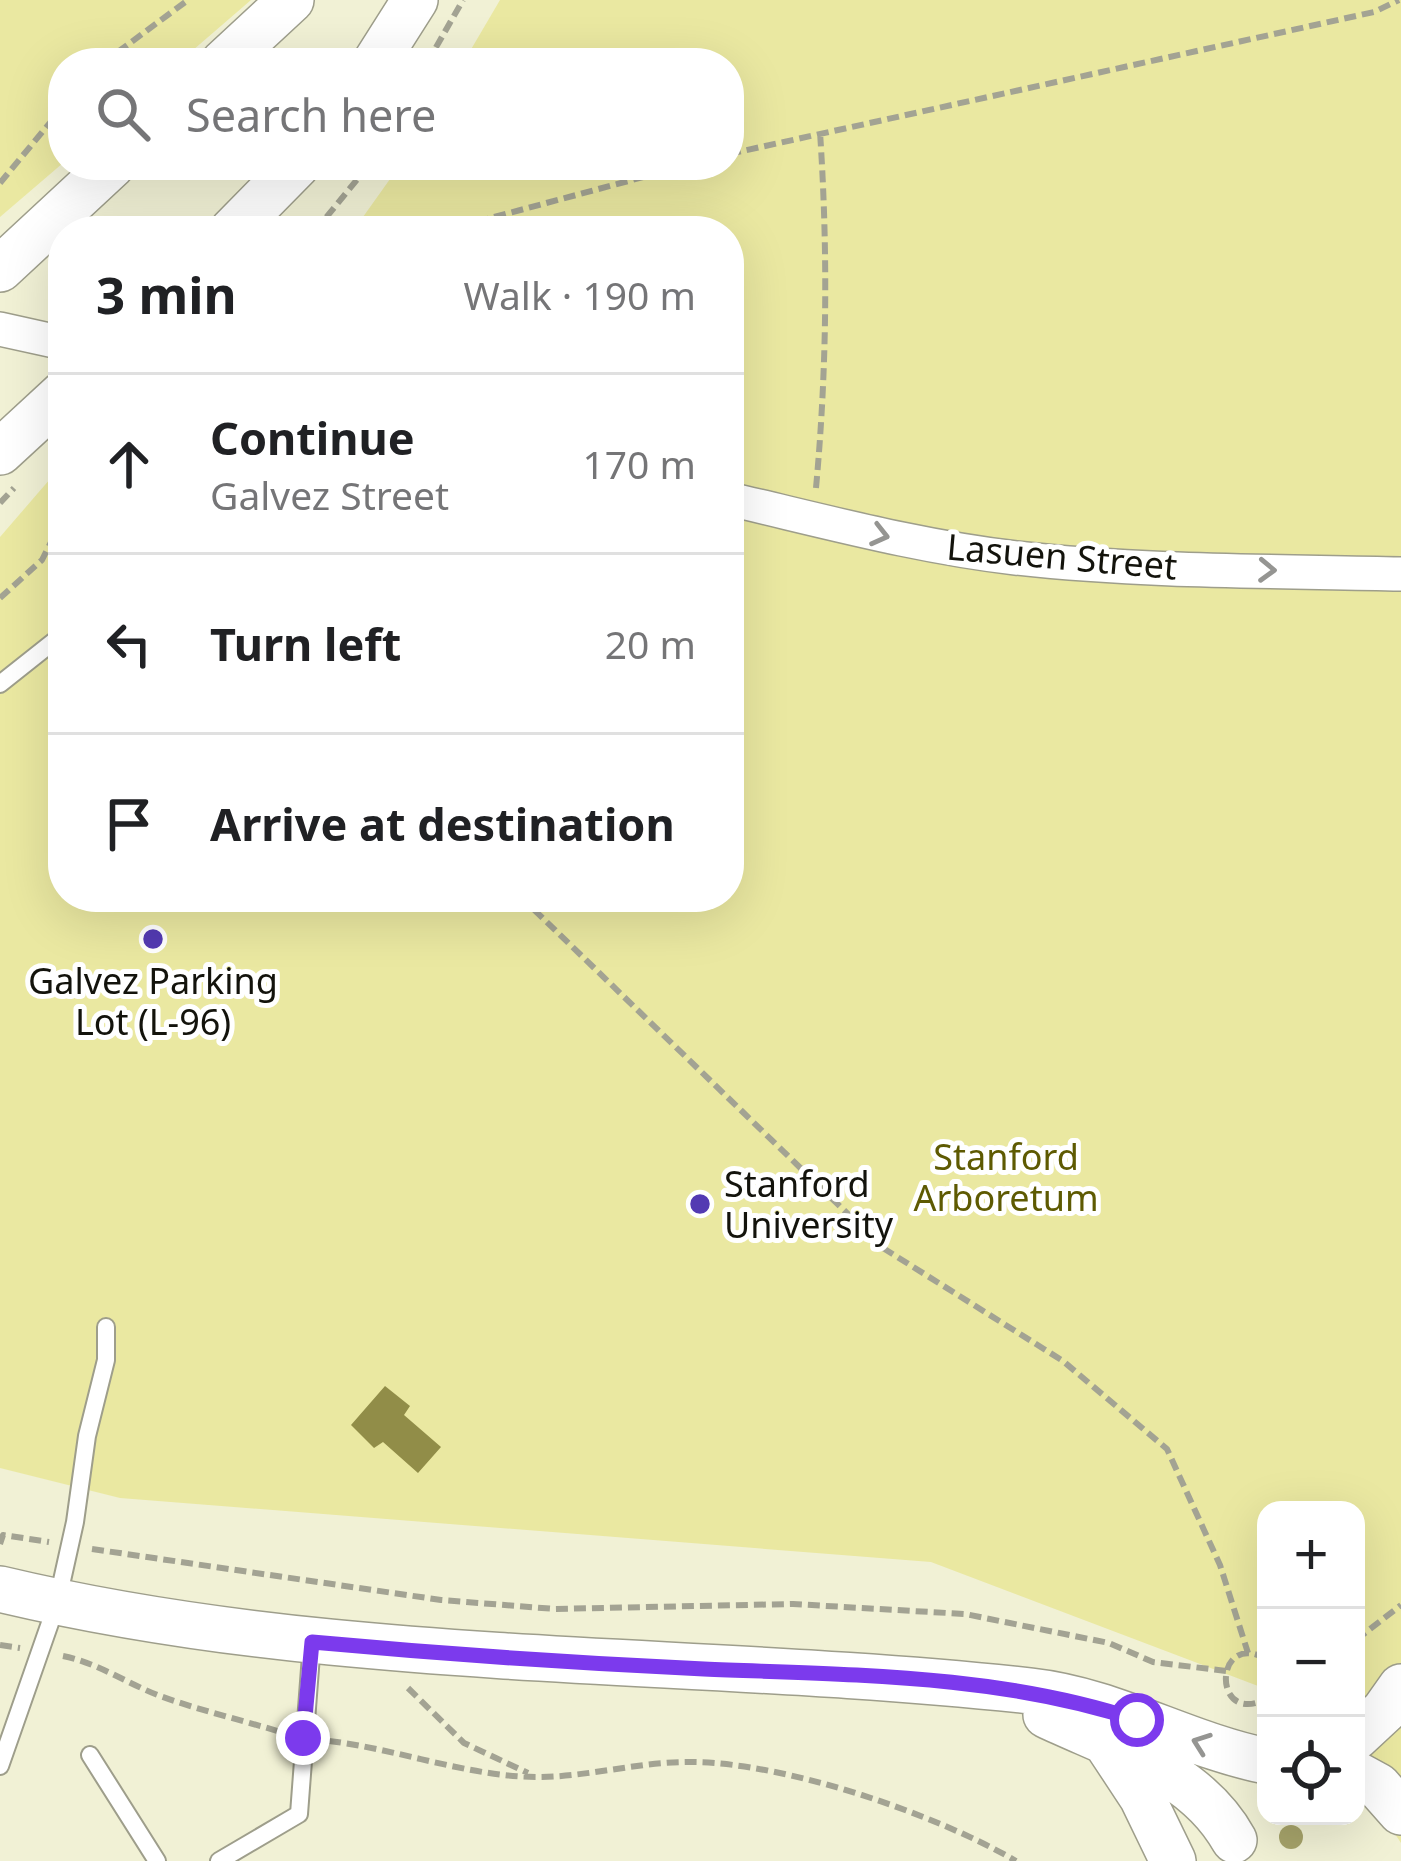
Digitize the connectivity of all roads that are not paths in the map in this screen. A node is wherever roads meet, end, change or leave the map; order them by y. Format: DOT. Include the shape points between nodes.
graph roads {
  1 [pos="291,0"];
  2 [pos="415,0"];
  3 [pos="239,48"];
  4 [pos="385,48"];
  5 [pos="96,180"];
  6 [pos="282,180"];
  7 [pos="57,216"];
  8 [pos="247,216"];
  9 [pos="48,224"];
  10 [pos="0,269"];
  11 [pos="0,329"];
  12 [pos="48,340"];
  13 [pos="48,408"];
  14 [pos="0,452"];
  15 [pos="744,502"];
  16 [pos="1401,574"];
  17 [pos="48,646"];
  18 [pos="0,684"];
  19 [pos="106,1327"];
  20 [pos="0,1589"];
  21 [pos="57,1603"];
  22 [pos="312,1642"];
  23 [pos="1401,1687"];
  24 [pos="995,1689"];
  25 [pos="1365,1729"];
  26 [pos="1108,1744"];
  27 [pos="90,1755"];
  28 [pos="1257,1759"];
  29 [pos="0,1766"];
  30 [pos="1365,1779"];
  31 [pos="1257,1791"];
  32 [pos="1401,1813"];
  33 [pos="1236,1850"];
  34 [pos="157,1861"];
  35 [pos="219,1861"];
  36 [pos="1173,1861"];
  1 -- 3 [label="street"];
  2 -- 4 [label="street"];
  5 -- 7 [label="street"];
  6 -- 8 [label="street"];
  9 -- 10 [label="street"];
  11 -- 12 [label="street"];
  13 -- 14 [label="street"];
  15 -- 16 [label="street, Lasuen Street, one-way" via="1014,558"];
  17 -- 18 [label="lane"];
  19 -- 21 [label="lane"];
  20 -- 21 [label="street"];
  21 -- 22 [label="street"];
  21 -- 29 [label="lane"];
  22 -- 24 [label="street"];
  22 -- 35 [label="lane" via="299,1814"];
  23 -- 25 [label="street"];
  24 -- 26 [label="street"];
  28 -- 24 [label="street, one-way" via="1081,1701"];
  26 -- 33 [label="street" via="1194,1790 1225,1822"];
  26 -- 36 [label="street"];
  27 -- 34 [label="lane"];
  30 -- 32 [label="street"];
  31 -- 33 [label="street"];
}
